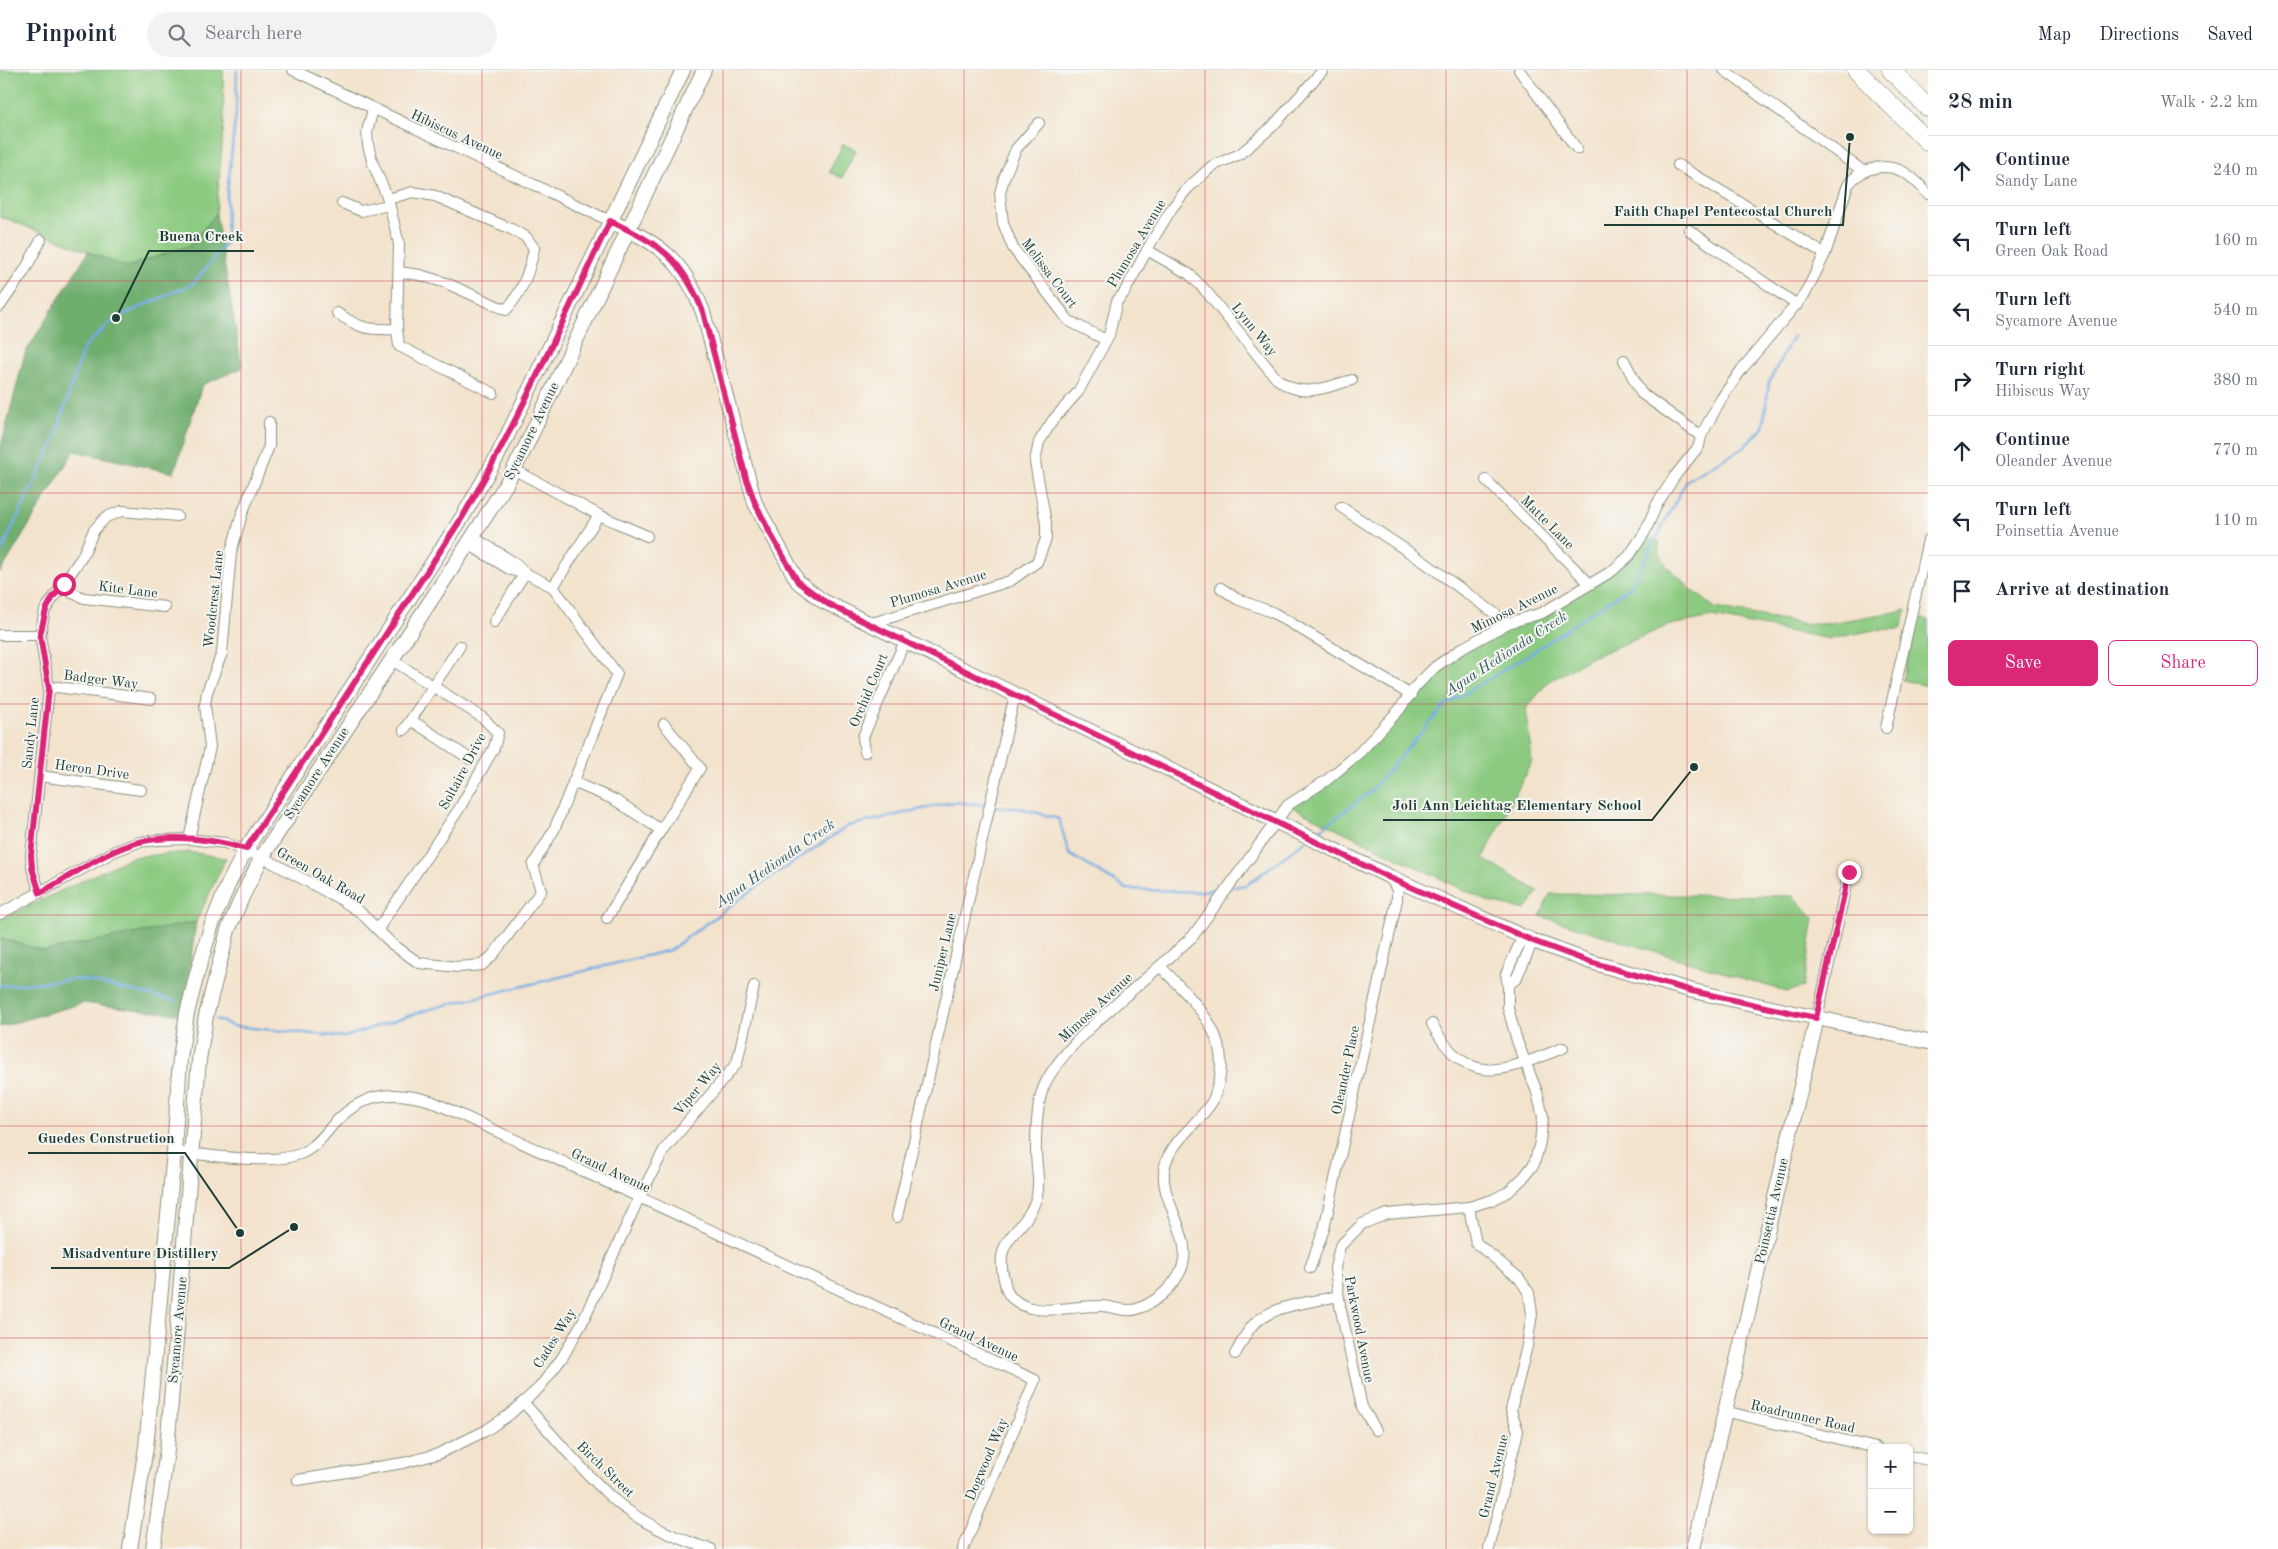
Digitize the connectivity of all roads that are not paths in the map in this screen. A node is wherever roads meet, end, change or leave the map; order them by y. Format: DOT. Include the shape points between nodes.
graph roads {
  1 [pos="683,70"];
  2 [pos="704,70"];
  3 [pos="1323,70"];
  4 [pos="1519,70"];
  5 [pos="1724,70"];
  6 [pos="1856,70"];
  7 [pos="1891,70"];
  8 [pos="292,71"];
  9 [pos="1928,108"];
  10 [pos="373,110"];
  11 [pos="1040,123"];
  12 [pos="1928,142"];
  13 [pos="1577,149"];
  14 [pos="1678,165"];
  15 [pos="1863,171"];
  16 [pos="1928,194"];
  17 [pos="389,202"];
  18 [pos="342,203"];
  19 [pos="610,221"];
  20 [pos="627,229"];
  21 [pos="1689,230"];
  22 [pos="41,240"];
  23 [pos="1147,250"];
  24 [pos="1826,254"];
  25 [pos="399,272"];
  26 [pos="1797,305"];
  27 [pos="0,306"];
  28 [pos="337,313"];
  29 [pos="396,329"];
  30 [pos="1106,340"];
  31 [pos="1624,360"];
  32 [pos="1352,380"];
  33 [pos="493,393"];
  34 [pos="269,422"];
  35 [pos="1702,436"];
  36 [pos="514,469"];
  37 [pos="1486,480"];
  38 [pos="1341,507"];
  39 [pos="599,515"];
  40 [pos="178,516"];
  41 [pos="647,536"];
  42 [pos="471,540"];
  43 [pos="1928,540"];
  44 [pos="525,573"];
  45 [pos="64,584"];
  46 [pos="1590,584"];
  47 [pos="553,587"];
  48 [pos="1221,588"];
  49 [pos="165,608"];
  50 [pos="494,622"];
  51 [pos="1508,623"];
  52 [pos="870,624"];
  53 [pos="0,634"];
  54 [pos="40,635"];
  55 [pos="905,641"];
  56 [pos="460,646"];
  57 [pos="392,660"];
  58 [pos="432,687"];
  59 [pos="49,689"];
  60 [pos="1015,694"];
  61 [pos="1411,694"];
  62 [pos="151,699"];
  63 [pos="411,720"];
  64 [pos="664,724"];
  65 [pos="1886,728"];
  66 [pos="404,730"];
  67 [pos="865,752"];
  68 [pos="470,759"];
  69 [pos="40,776"];
  70 [pos="573,782"];
  71 [pos="141,790"];
  72 [pos="1275,821"];
  73 [pos="662,830"];
  74 [pos="190,839"];
  75 [pos="246,849"];
  76 [pos="262,857"];
  77 [pos="1849,872"];
  78 [pos="1390,878"];
  79 [pos="40,893"];
  80 [pos="0,914"];
  81 [pos="607,918"];
  82 [pos="378,930"];
  83 [pos="1528,938"];
  84 [pos="1160,966"];
  85 [pos="754,986"];
  86 [pos="1816,1018"];
  87 [pos="1432,1024"];
  88 [pos="1928,1042"];
  89 [pos="1562,1048"];
  90 [pos="1526,1063"];
  91 [pos="174,1152"];
  92 [pos="192,1153"];
  93 [pos="639,1198"];
  94 [pos="1469,1207"];
  95 [pos="897,1217"];
  96 [pos="1310,1268"];
  97 [pos="1338,1296"];
  98 [pos="1235,1354"];
  99 [pos="1035,1380"];
  100 [pos="523,1402"];
  101 [pos="1724,1411"];
  102 [pos="1376,1430"];
  103 [pos="1868,1446"];
  104 [pos="1913,1457"];
  105 [pos="1928,1460"];
  106 [pos="298,1480"];
  107 [pos="683,1539"];
  108 [pos="130,1549"];
  109 [pos="153,1549"];
  110 [pos="678,1549"];
  111 [pos="711,1549"];
  112 [pos="963,1549"];
  113 [pos="1489,1549"];
  114 [pos="1693,1549"];
  1 -- 19 [label="main road, Sycamore Avenue"];
  2 -- 20 [label="main road, Sycamore Avenue"];
  3 -- 23 [label="street, Plumosa Avenue" via="1272,127 1240,154 1212,166 1187,189"];
  4 -- 13 [label="street"];
  5 -- 15 [label="street"];
  6 -- 12 [label="highway"];
  7 -- 9 [label="highway"];
  8 -- 10 [label="street, Hibiscus Avenue"];
  10 -- 17 [label="street" via="366,132 368,145"];
  10 -- 19 [label="street, Hibiscus Avenue"];
  11 -- 30 [label="street, Melissa Court" via="1016,149 1004,178 1000,193 1003,223 1013,248 1069,321"];
  14 -- 24 [label="street"];
  15 -- 16 [label="street" via="1893,168 1911,177"];
  15 -- 24 [label="street, Mimosa Avenue" via="1848,185"];
  17 -- 18 [label="street" via="361,211"];
  17 -- 25 [label="street" via="399,244"];
  17 -- 25 [label="street" via="413,192 434,196 511,229 526,238 534,248 525,278 514,302 506,310 432,278"];
  19 -- 20 [label="main road"];
  19 -- 75 [label="main road, Sycamore Avenue" via="488,474"];
  20 -- 36 [label="main road, Sycamore Avenue"];
  20 -- 52 [label="main road" via="661,248 680,268 694,290 703,312 746,478 755,503 798,582 828,604"];
  21 -- 26 [label="street"];
  22 -- 27 [label="street"];
  23 -- 30 [label="street, Plumosa Avenue" via="1117,301"];
  23 -- 32 [label="street, Lynn Way" via="1189,274 1287,387 1313,391"];
  24 -- 26 [label="street, Mimosa Avenue"];
  25 -- 29 [label="street"];
  26 -- 35 [label="street, Mimosa Avenue" via="1742,369"];
  28 -- 29 [label="street" via="356,326"];
  29 -- 33 [label="street" via="399,346"];
  30 -- 52 [label="street, Plumosa Avenue" via="1078,392 1039,442 1035,462 1046,539 1037,562 1010,581"];
  31 -- 35 [label="street" via="1641,393"];
  34 -- 74 [label="street, Woodcrest Lane" via="269,446 231,552 222,654 205,705 210,747"];
  35 -- 46 [label="street, Mimosa Avenue" via="1699,446 1675,476 1634,548 1612,571"];
  36 -- 39 [label="street"];
  36 -- 42 [label="main road, Sycamore Avenue"];
  37 -- 46 [label="street, Matte Lane"];
  38 -- 51 [label="street"];
  39 -- 41 [label="street"];
  39 -- 47 [label="street"];
  40 -- 45 [label="street, Sandy Lane" via="122,511 106,517 94,530 82,557"];
  42 -- 44 [label="street" via="511,570"];
  42 -- 57 [label="main road, Sycamore Avenue"];
  43 -- 65 [label="street"];
  44 -- 47 [label="street"];
  44 -- 50 [label="street"];
  45 -- 49 [label="street, Kite Lane" via="72,593 84,598"];
  45 -- 54 [label="street, Sandy Lane" via="46,610"];
  46 -- 51 [label="street, Mimosa Avenue" via="1542,613"];
  47 -- 70 [label="street" via="616,674"];
  48 -- 61 [label="street" via="1237,599 1274,613"];
  51 -- 61 [label="street, Mimosa Avenue" via="1434,667"];
  52 -- 55 [label="main road"];
  53 -- 54 [label="street"];
  54 -- 59 [label="street, Sandy Lane"];
  55 -- 60 [label="main road"];
  55 -- 67 [label="street, Orchid Court" via="862,737"];
  56 -- 58 [label="street"];
  57 -- 58 [label="street, Soltaire Drive"];
  57 -- 76 [label="main road, Sycamore Avenue"];
  58 -- 63 [label="street"];
  58 -- 82 [label="street, Soltaire Drive" via="484,718 498,733 494,748 459,809"];
  59 -- 62 [label="street, Badger Way" via="57,687"];
  59 -- 69 [label="street, Sandy Lane"];
  60 -- 72 [label="main road"];
  60 -- 95 [label="street, Juniper Lane"];
  61 -- 72 [label="street, Mimosa Avenue" via="1360,752 1327,780 1288,805"];
  63 -- 66 [label="street"];
  63 -- 68 [label="street"];
  64 -- 73 [label="street" via="700,768"];
  69 -- 71 [label="street, Heron Drive"];
  69 -- 79 [label="street, Sandy Lane" via="31,855"];
  70 -- 73 [label="street" via="615,800"];
  70 -- 82 [label="street, Green Oak Road" via="554,830 533,865 542,891 482,965 458,967 419,963"];
  72 -- 78 [label="main road"];
  72 -- 84 [label="street, Mimosa Avenue" via="1193,936"];
  73 -- 81 [label="street"];
  74 -- 75 [label="street"];
  74 -- 79 [label="street" via="139,842 115,851"];
  75 -- 76 [label="street, Green Oak Road"];
  75 -- 91 [label="main road, Sycamore Avenue" via="212,924 198,970 180,1058"];
  76 -- 82 [label="street, Green Oak Road" via="340,899 360,912"];
  76 -- 92 [label="main road, Sycamore Avenue" via="228,930 215,973 199,1060"];
  77 -- 86 [label="street, Poinsettia Avenue"];
  78 -- 83 [label="main road"];
  78 -- 96 [label="street, Oleander Place" via="1397,890 1396,900 1324,1229"];
  79 -- 80 [label="street"];
  83 -- 86 [label="main road" via="1590,962 1692,991"];
  83 -- 90 [label="street, Parkwood Avenue" via="1506,974 1508,1008"];
  84 -- 84 [label="street, Mimosa Avenue" via="1070,1048 1045,1084 1040,1098 1036,1147 1039,1190 1025,1222 1010,1235 1001,1256 1008,1293 1025,1307 1103,1306 1134,1310 1153,1302 1180,1273 1185,1241 1173,1214 1164,1178 1165,1164 1176,1145 1213,1100 1222,1071 1220,1046 1208,1020"];
  85 -- 93 [label="street, Viper Way" via="737,1063 664,1150"];
  86 -- 88 [label="main road"];
  86 -- 101 [label="main road, Poinsettia Avenue"];
  87 -- 90 [label="street" via="1443,1044 1470,1066 1500,1070"];
  89 -- 90 [label="street"];
  90 -- 94 [label="street, Parkwood Avenue" via="1543,1117 1534,1164 1508,1192"];
  91 -- 92 [label="street, Grand Avenue"];
  91 -- 108 [label="main road, Sycamore Avenue" via="146,1447"];
  92 -- 93 [label="street, Grand Avenue" via="259,1158 300,1154 315,1144 343,1113 360,1102 394,1094 431,1101"];
  92 -- 109 [label="main road, Sycamore Avenue" via="167,1450"];
  93 -- 99 [label="street, Grand Avenue"];
  93 -- 100 [label="street, Cades Way" via="582,1323 562,1358"];
  94 -- 97 [label="street, Parkwood Avenue" via="1386,1214 1362,1224 1340,1246 1335,1268"];
  94 -- 113 [label="street, Grand Avenue" via="1476,1243 1518,1278 1529,1293 1532,1314 1511,1410 1518,1430"];
  97 -- 98 [label="street" via="1268,1314 1250,1329"];
  97 -- 102 [label="street, Parkwood Avenue" via="1362,1407"];
  99 -- 112 [label="street, Dogwood Way"];
  100 -- 106 [label="street, Cades Way" via="485,1431 438,1454"];
  100 -- 107 [label="street, Birch Street" via="613,1499 647,1523"];
  101 -- 103 [label="street, Roadrunner Road"];
  101 -- 114 [label="main road, Poinsettia Avenue"];
  104 -- 105 [label="street"];
  107 -- 110 [label="street"];
  107 -- 111 [label="street, Birch Street"];
}
